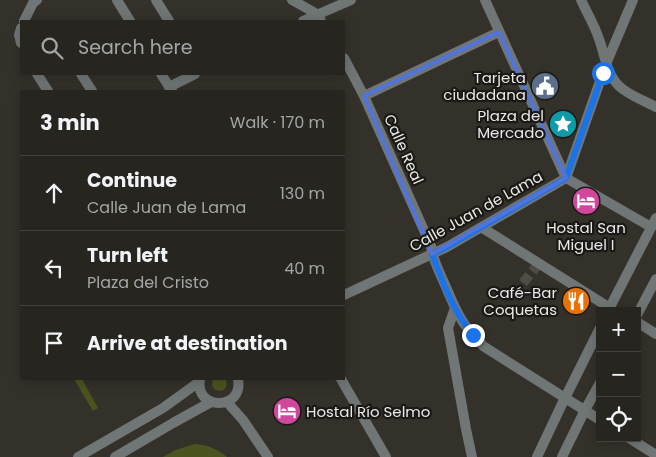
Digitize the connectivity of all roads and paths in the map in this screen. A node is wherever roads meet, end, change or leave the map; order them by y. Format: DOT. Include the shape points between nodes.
graph roads {
  1 [pos="37,0"];
  2 [pos="118,0"];
  3 [pos="156,0"];
  4 [pos="292,0"];
  5 [pos="351,0"];
  6 [pos="485,0"];
  7 [pos="581,0"];
  8 [pos="633,0"];
  9 [pos="319,18"];
  10 [pos="24,20"];
  11 [pos="129,20"];
  12 [pos="168,20"];
  13 [pos="499,32"];
  14 [pos="345,60"];
  15 [pos="606,64"];
  16 [pos="38,75"];
  17 [pos="82,75"];
  18 [pos="163,75"];
  19 [pos="193,75"];
  20 [pos="171,89"];
  21 [pos="47,90"];
  22 [pos="91,90"];
  23 [pos="364,96"];
  24 [pos="656,108"];
  25 [pos="566,178"];
  26 [pos="654,223"];
  27 [pos="481,227"];
  28 [pos="432,254"];
  29 [pos="656,279"];
  30 [pos="345,295"];
  31 [pos="606,307"];
  32 [pos="610,307"];
  33 [pos="641,307"];
  34 [pos="455,308"];
  35 [pos="641,325"];
  36 [pos="656,334"];
  37 [pos="596,336"];
  38 [pos="342,380"];
  39 [pos="200,381"];
  40 [pos="240,381"];
  41 [pos="596,391"];
  42 [pos="564,398"];
  43 [pos="212,402"];
  44 [pos="227,402"];
  45 [pos="586,410"];
  46 [pos="596,417"];
  47 [pos="637,442"];
  48 [pos="654,450"];
  49 [pos="78,457"];
  50 [pos="115,457"];
  51 [pos="268,457"];
  52 [pos="386,457"];
  53 [pos="472,457"];
  54 [pos="537,457"];
  55 [pos="562,457"];
  1 -- 10 [label="street"];
  2 -- 11 [label="street"];
  3 -- 12 [label="street"];
  4 -- 9 [label="street"];
  5 -- 9 [label="street"];
  6 -- 13 [label="street"];
  7 -- 15 [label="street" via="599,39"];
  8 -- 15 [label="street, Calle Juan de Lama"];
  13 -- 23 [label="street"];
  13 -- 25 [label="street"];
  14 -- 23 [label="street, Calle Real"];
  15 -- 24 [label="street" via="618,86"];
  15 -- 25 [label="street, Calle Juan de Lama"];
  16 -- 21 [label="street"];
  17 -- 22 [label="street"];
  18 -- 20 [label="street"];
  19 -- 20 [label="street"];
  23 -- 28 [label="street, Calle Real"];
  25 -- 26 [label="street"];
  25 -- 27 [label="street, Calle Juan de Lama"];
  26 -- 32 [label="street"];
  27 -- 28 [label="street, Calle Juan de Lama"];
  27 -- 31 [label="street"];
  28 -- 30 [label="street, Calle Juan de Lama"];
  28 -- 34 [label="street, Calle Real"];
  29 -- 33 [label="street"];
  34 -- 42 [label="street, Calle Real" via="466,328 483,346"];
  34 -- 53 [label="street" via="448,328"];
  35 -- 36 [label="street"];
  37 -- 42 [label="street"];
  38 -- 52 [label="street"];
  39 -- 43 [label="street" via="202,394"];
  39 -- 49 [label="street" via="163,408"];
  40 -- 44 [label="street" via="235,395"];
  41 -- 45 [label="street"];
  42 -- 45 [label="street"];
  42 -- 54 [label="street"];
  43 -- 44 [label="street"];
  43 -- 50 [label="street"];
  44 -- 51 [label="street"];
  45 -- 46 [label="street"];
  45 -- 55 [label="street"];
  47 -- 48 [label="street"];
}
